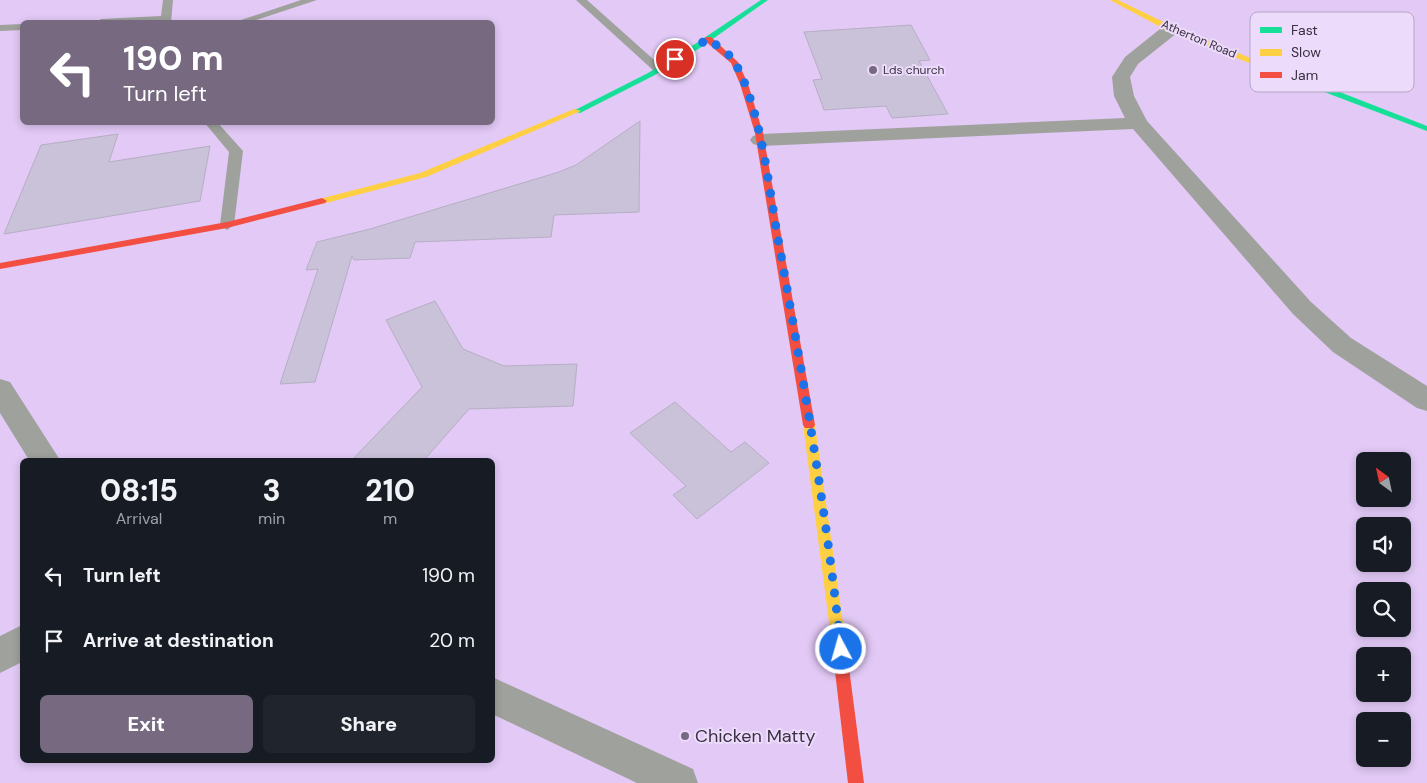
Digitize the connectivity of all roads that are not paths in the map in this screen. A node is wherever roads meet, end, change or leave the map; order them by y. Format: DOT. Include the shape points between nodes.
graph roads {
  1 [pos="168,0"];
  2 [pos="312,0"];
  3 [pos="582,0"];
  4 [pos="765,0"];
  5 [pos="1113,0"];
  6 [pos="165,20"];
  7 [pos="247,20"];
  8 [pos="20,27"];
  9 [pos="0,28"];
  10 [pos="1171,29"];
  11 [pos="708,39"];
  12 [pos="1250,60"];
  13 [pos="658,69"];
  14 [pos="1332,92"];
  15 [pos="1138,123"];
  16 [pos="213,125"];
  17 [pos="1427,129"];
  18 [pos="760,140"];
  19 [pos="227,225"];
  20 [pos="0,266"];
  21 [pos="0,390"];
  22 [pos="1427,400"];
  23 [pos="44,458"];
  24 [pos="20,643"];
  25 [pos="0,656"];
  26 [pos="495,696"];
  27 [pos="679,783"];
  28 [pos="856,783"];
  1 -- 6 [label="lane"];
  2 -- 7 [label="lane"];
  3 -- 13 [label="lane"];
  4 -- 11 [label="street"];
  5 -- 10 [label="street, Atherton Road"];
  8 -- 9 [label="lane"];
  10 -- 12 [label="street, Atherton Road"];
  10 -- 15 [label="street" via="1131,61 1121,77 1124,96"];
  11 -- 13 [label="street"];
  11 -- 18 [label="street" via="733,60 745,87"];
  13 -- 19 [label="street" via="602,101 423,175"];
  14 -- 17 [label="street, Atherton Road"];
  15 -- 18 [label="street"];
  15 -- 22 [label="street" via="1302,308 1342,345"];
  16 -- 19 [label="lane" via="236,151"];
  18 -- 28 [label="street" via="792,319 834,591"];
  19 -- 20 [label="street"];
  21 -- 23 [label="street"];
  24 -- 25 [label="street"];
  26 -- 27 [label="street"];
}
